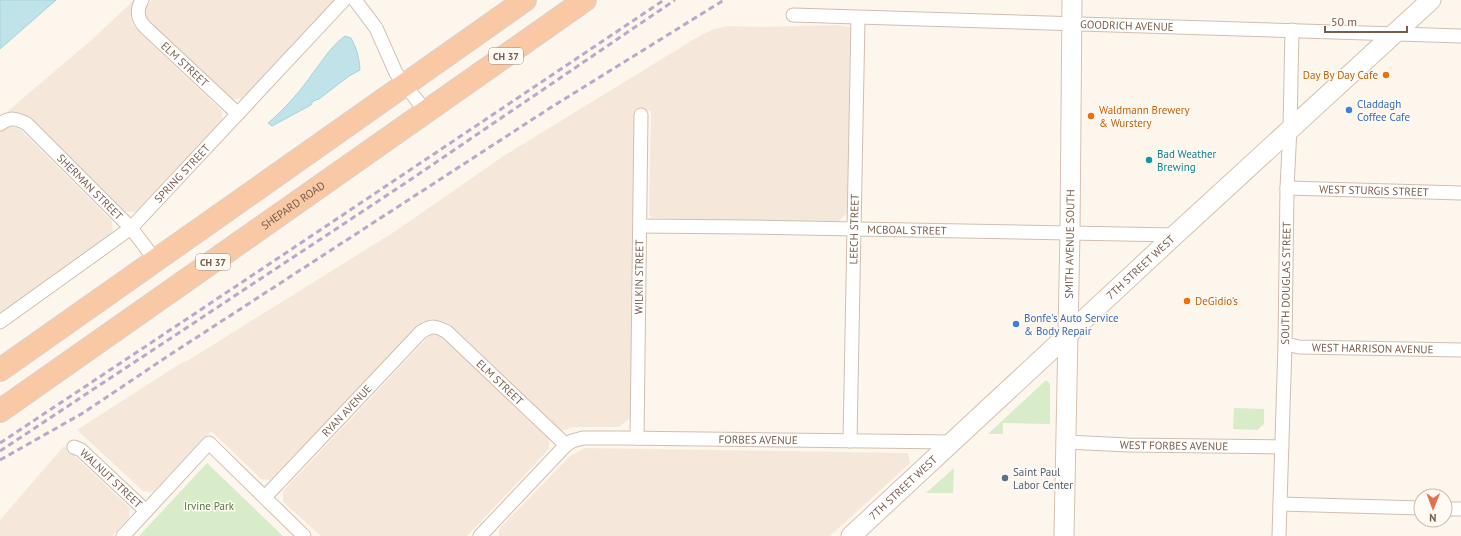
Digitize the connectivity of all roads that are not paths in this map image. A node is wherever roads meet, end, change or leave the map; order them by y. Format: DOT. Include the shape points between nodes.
graph roads {
  1 [pos="344,0"];
  2 [pos="355,0"];
  3 [pos="525,0"];
  4 [pos="586,0"];
  5 [pos="1072,0"];
  6 [pos="1431,0"];
  7 [pos="140,5"];
  8 [pos="793,15"];
  9 [pos="858,18"];
  10 [pos="1072,23"];
  11 [pos="1292,30"];
  12 [pos="1395,33"];
  13 [pos="1461,36"];
  14 [pos="405,86"];
  15 [pos="426,112"];
  16 [pos="238,114"];
  17 [pos="641,115"];
  18 [pos="0,124"];
  19 [pos="1290,128"];
  20 [pos="1287,188"];
  21 [pos="1461,193"];
  22 [pos="640,226"];
  23 [pos="131,228"];
  24 [pos="854,230"];
  25 [pos="1070,232"];
  26 [pos="1174,235"];
  27 [pos="156,261"];
  28 [pos="0,322"];
  29 [pos="430,327"];
  30 [pos="1067,336"];
  31 [pos="1285,344"];
  32 [pos="1461,350"];
  33 [pos="0,370"];
  34 [pos="0,411"];
  35 [pos="637,438"];
  36 [pos="850,441"];
  37 [pos="952,442"];
  38 [pos="1066,442"];
  39 [pos="566,445"];
  40 [pos="74,447"];
  41 [pos="1282,448"];
  42 [pos="265,497"];
  43 [pos="1280,504"];
  44 [pos="1413,508"];
  45 [pos="146,511"];
  46 [pos="123,536"];
  47 [pos="304,536"];
  48 [pos="480,536"];
  49 [pos="851,536"];
  50 [pos="1064,536"];
  51 [pos="1280,536"];
  1 -- 16 [label="street, SPRING STREET"];
  2 -- 14 [label="street" via="376,28 396,73"];
  3 -- 14 [label="highway"];
  4 -- 15 [label="highway, SHEPARD ROAD / CH 37"];
  5 -- 10 [label="main road, SMITH AVENUE SOUTH"];
  6 -- 12 [label="main road, 7TH STREET WEST"];
  7 -- 16 [label="street, ELM STREET" via="138,16 144,28"];
  8 -- 9 [label="street, GOODRICH AVENUE"];
  9 -- 10 [label="street, GOODRICH AVENUE"];
  9 -- 24 [label="street, LEECH STREET"];
  10 -- 11 [label="street, GOODRICH AVENUE"];
  10 -- 25 [label="main road, SMITH AVENUE SOUTH"];
  11 -- 12 [label="street, GOODRICH AVENUE"];
  11 -- 19 [label="street, SOUTH DOUGLAS STREET"];
  12 -- 13 [label="street, GOODRICH AVENUE"];
  12 -- 19 [label="main road, 7TH STREET WEST"];
  14 -- 15 [label="street"];
  14 -- 27 [label="highway"];
  15 -- 34 [label="highway, SHEPARD ROAD / CH 37"];
  16 -- 23 [label="street, SPRING STREET"];
  17 -- 22 [label="street, WILKIN STREET"];
  18 -- 23 [label="street, SHERMAN STREET" via="8,119 18,119 27,124"];
  19 -- 20 [label="street, SOUTH DOUGLAS STREET"];
  19 -- 26 [label="main road, 7TH STREET WEST"];
  20 -- 21 [label="street, WEST STURGIS STREET"];
  20 -- 31 [label="street, SOUTH DOUGLAS STREET"];
  22 -- 24 [label="street, MCBOAL STREET"];
  22 -- 35 [label="street, WILKIN STREET"];
  23 -- 27 [label="street, SHERMAN STREET"];
  23 -- 28 [label="street, SPRING STREET"];
  24 -- 25 [label="street, MCBOAL STREET"];
  24 -- 36 [label="street, LEECH STREET"];
  25 -- 26 [label="street, MCBOAL STREET"];
  25 -- 30 [label="main road, SMITH AVENUE SOUTH"];
  26 -- 30 [label="main road, 7TH STREET WEST"];
  27 -- 33 [label="highway"];
  29 -- 39 [label="street, ELM STREET" via="447,332"];
  29 -- 42 [label="street, RYAN AVENUE" via="421,332"];
  30 -- 37 [label="main road, 7TH STREET WEST"];
  30 -- 38 [label="main road, SMITH AVENUE SOUTH"];
  31 -- 32 [label="street, WEST HARRISON AVENUE"];
  31 -- 41 [label="street, SOUTH DOUGLAS STREET"];
  35 -- 36 [label="street, FORBES AVENUE"];
  35 -- 39 [label="street, FORBES AVENUE" via="583,438"];
  36 -- 37 [label="street, FORBES AVENUE"];
  37 -- 49 [label="main road, 7TH STREET WEST"];
  38 -- 41 [label="street, WEST FORBES AVENUE"];
  38 -- 50 [label="main road, SMITH AVENUE SOUTH"];
  39 -- 48 [label="street"];
  40 -- 45 [label="street, WALNUT STREET" via="81,450"];
  41 -- 43 [label="street, SOUTH DOUGLAS STREET"];
  42 -- 45 [label="street" via="209,444"];
  42 -- 47 [label="street"];
  43 -- 44 [label="street"];
  43 -- 51 [label="street, SOUTH DOUGLAS STREET"];
  45 -- 46 [label="street"];
}
